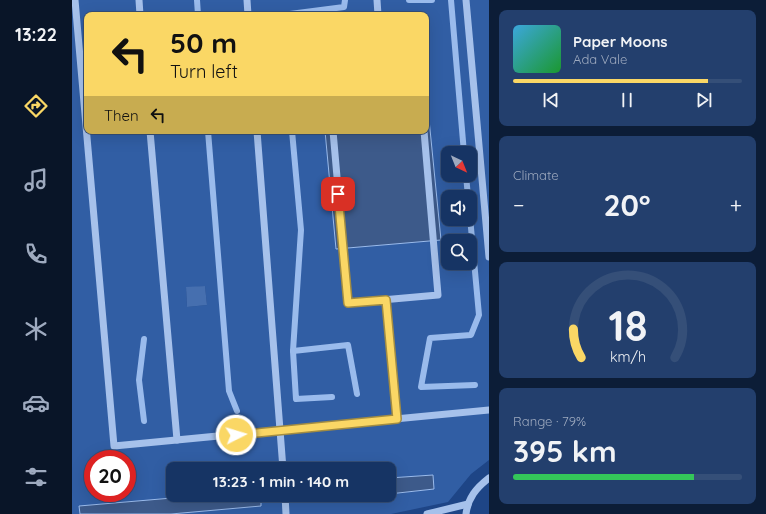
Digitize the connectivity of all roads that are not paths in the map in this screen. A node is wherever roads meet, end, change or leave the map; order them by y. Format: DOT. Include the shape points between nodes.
graph roads {
  1 [pos="75,0"];
  2 [pos="139,0"];
  3 [pos="247,0"];
  4 [pos="377,0"];
  5 [pos="466,0"];
  6 [pos="140,12"];
  7 [pos="248,12"];
  8 [pos="378,12"];
  9 [pos="84,103"];
  10 [pos="87,134"];
  11 [pos="150,134"];
  12 [pos="257,134"];
  13 [pos="333,134"];
  14 [pos="424,134"];
  15 [pos="489,257"];
  16 [pos="386,300"];
  17 [pos="489,410"];
  18 [pos="397,419"];
  19 [pos="280,430"];
  20 [pos="177,440"];
  21 [pos="282,462"];
  22 [pos="489,478"];
  23 [pos="285,502"];
  24 [pos="468,504"];
  25 [pos="286,514"];
  26 [pos="427,514"];
  27 [pos="466,514"];
  1 -- 9 [label="lane"];
  2 -- 6 [label="lane"];
  3 -- 7 [label="lane"];
  4 -- 8 [label="lane"];
  5 -- 15 [label="lane"];
  10 -- 20 [label="lane" via="114,446"];
  11 -- 20 [label="lane"];
  12 -- 19 [label="lane"];
  13 -- 16 [label="lane" via="348,303"];
  14 -- 16 [label="lane" via="438,295"];
  16 -- 18 [label="lane"];
  17 -- 18 [label="lane"];
  18 -- 19 [label="lane"];
  19 -- 20 [label="lane"];
  19 -- 21 [label="lane"];
  22 -- 24 [label="lane" via="476,488"];
  23 -- 25 [label="lane"];
  24 -- 26 [label="lane"];
  24 -- 27 [label="lane"];
}
